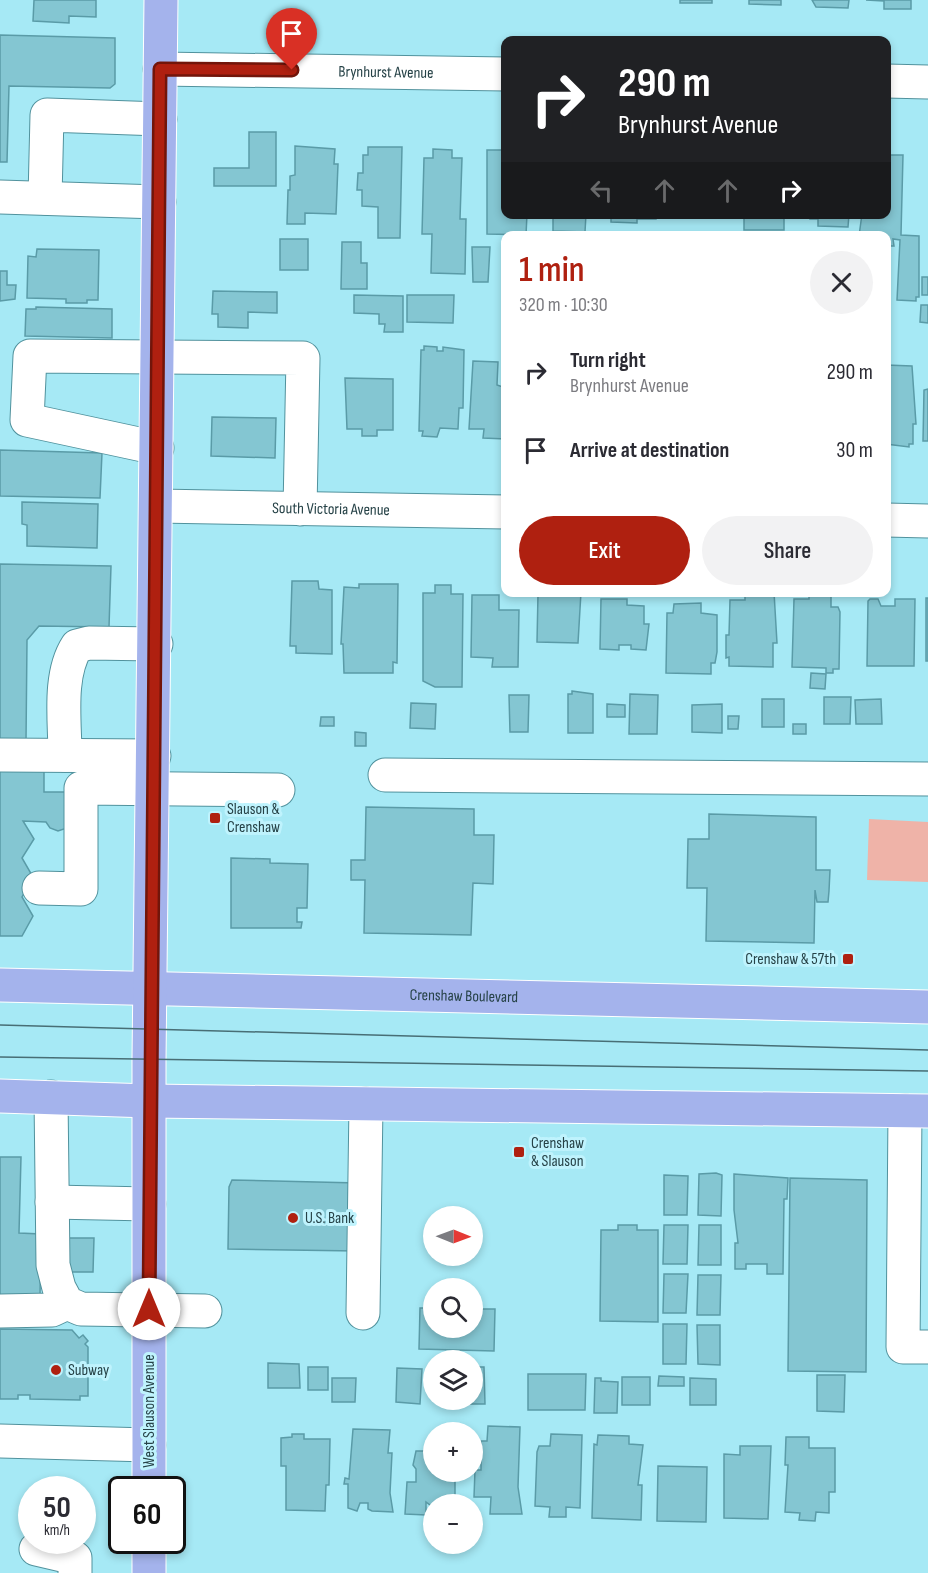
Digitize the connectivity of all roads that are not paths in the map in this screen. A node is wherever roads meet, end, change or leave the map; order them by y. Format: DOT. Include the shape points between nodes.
graph roads {
  1 [pos="161,0"];
  2 [pos="160,69"];
  3 [pos="501,74"];
  4 [pos="891,81"];
  5 [pos="928,82"];
  6 [pos="160,119"];
  7 [pos="0,197"];
  8 [pos="45,198"];
  9 [pos="159,202"];
  10 [pos="158,357"];
  11 [pos="157,448"];
  12 [pos="157,506"];
  13 [pos="300,509"];
  14 [pos="501,512"];
  15 [pos="891,520"];
  16 [pos="928,521"];
  17 [pos="156,644"];
  18 [pos="0,755"];
  19 [pos="64,755"];
  20 [pos="153,772"];
  21 [pos="385,775"];
  22 [pos="928,779"];
  23 [pos="278,790"];
  24 [pos="39,888"];
  25 [pos="0,985"];
  26 [pos="151,986"];
  27 [pos="928,1007"];
  28 [pos="0,1096"];
  29 [pos="51,1098"];
  30 [pos="149,1101"];
  31 [pos="366,1104"];
  32 [pos="916,1111"];
  33 [pos="52,1203"];
  34 [pos="149,1204"];
  35 [pos="67,1304"];
  36 [pos="149,1309"];
  37 [pos="0,1311"];
  38 [pos="205,1311"];
  39 [pos="363,1313"];
  40 [pos="928,1347"];
  41 [pos="0,1442"];
  42 [pos="149,1445"];
  43 [pos="149,1476"];
  44 [pos="58,1554"];
  45 [pos="149,1554"];
  46 [pos="75,1573"];
  47 [pos="149,1573"];
  1 -- 2 [label="main road, West Slauson Avenue"];
  2 -- 3 [label="street, Brynhurst Avenue"];
  2 -- 6 [label="main road, West Slauson Avenue"];
  4 -- 5 [label="street"];
  6 -- 8 [label="street" via="47,115"];
  6 -- 9 [label="main road, West Slauson Avenue"];
  7 -- 8 [label="street"];
  8 -- 9 [label="street"];
  9 -- 10 [label="main road, West Slauson Avenue"];
  10 -- 11 [label="main road, West Slauson Avenue"];
  10 -- 11 [label="street" via="30,356 27,420"];
  10 -- 13 [label="street" via="303,358"];
  11 -- 12 [label="main road, West Slauson Avenue"];
  12 -- 13 [label="street, South Victoria Avenue"];
  12 -- 17 [label="main road, West Slauson Avenue"];
  13 -- 14 [label="street, South Victoria Avenue"];
  15 -- 16 [label="street"];
  17 -- 19 [label="street" via="77,646 66,673"];
  17 -- 20 [label="main road, West Slauson Avenue"];
  18 -- 19 [label="street"];
  19 -- 20 [label="street"];
  20 -- 23 [label="street"];
  20 -- 24 [label="street" via="81,788 81,889"];
  20 -- 26 [label="main road, West Slauson Avenue"];
  21 -- 22 [label="street"];
  25 -- 26 [label="main road, Crenshaw Boulevard"];
  26 -- 27 [label="main road, Crenshaw Boulevard" via="816,1007"];
  26 -- 30 [label="main road, West Slauson Avenue"];
  28 -- 29 [label="main road"];
  29 -- 30 [label="main road"];
  29 -- 33 [label="street"];
  30 -- 31 [label="main road"];
  30 -- 34 [label="main road, West Slauson Avenue"];
  31 -- 32 [label="main road"];
  31 -- 39 [label="street"];
  32 -- 40 [label="street" via="903,1347"];
  33 -- 34 [label="street"];
  33 -- 35 [label="street" via="53,1265 58,1288"];
  34 -- 36 [label="main road, West Slauson Avenue"];
  35 -- 36 [label="street" via="81,1309"];
  35 -- 37 [label="street" via="52,1310"];
  36 -- 38 [label="street"];
  36 -- 42 [label="main road, West Slauson Avenue"];
  41 -- 42 [label="street"];
  42 -- 43 [label="main road, West Slauson Avenue"];
  44 -- 46 [label="street" via="75,1558"];
  45 -- 47 [label="main road"];
}
